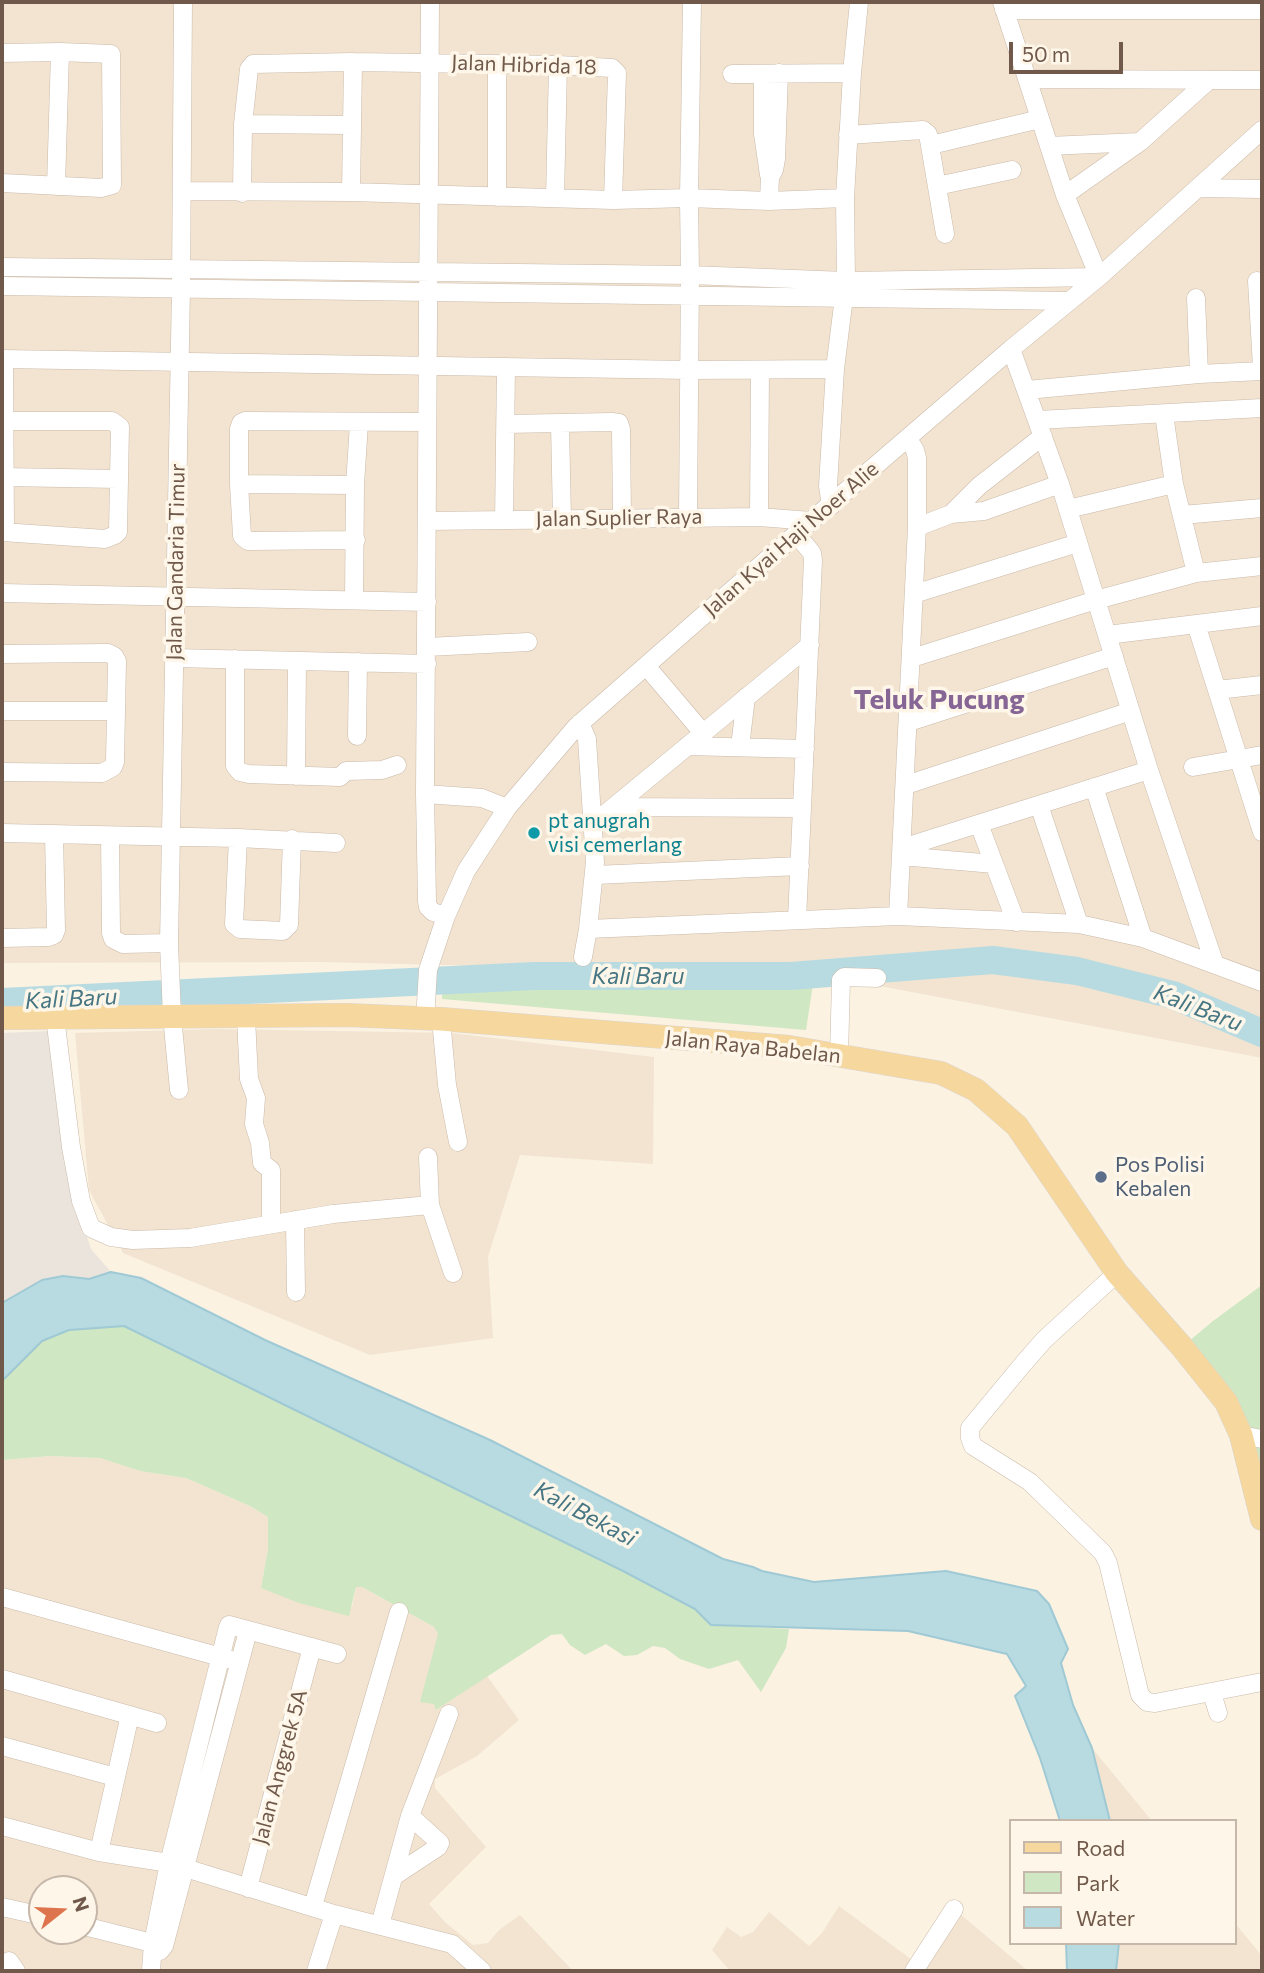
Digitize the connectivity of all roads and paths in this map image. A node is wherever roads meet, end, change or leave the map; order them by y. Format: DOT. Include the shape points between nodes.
graph roads {
  1 [pos="183,2"];
  2 [pos="430,2"];
  3 [pos="692,2"];
  4 [pos="859,2"];
  5 [pos="1003,6"];
  6 [pos="1262,10"];
  7 [pos="60,52"];
  8 [pos="2,53"];
  9 [pos="353,62"];
  10 [pos="429,63"];
  11 [pos="498,65"];
  12 [pos="558,65"];
  13 [pos="852,73"];
  14 [pos="732,74"];
  15 [pos="771,74"];
  16 [pos="1028,79"];
  17 [pos="1209,80"];
  18 [pos="1262,80"];
  19 [pos="1040,119"];
  20 [pos="243,124"];
  21 [pos="352,125"];
  22 [pos="1262,130"];
  23 [pos="848,135"];
  24 [pos="1140,142"];
  25 [pos="931,145"];
  26 [pos="1049,146"];
  27 [pos="1012,170"];
  28 [pos="2,183"];
  29 [pos="56,186"];
  30 [pos="937,186"];
  31 [pos="1198,188"];
  32 [pos="1262,190"];
  33 [pos="182,191"];
  34 [pos="351,192"];
  35 [pos="242,193"];
  36 [pos="429,194"];
  37 [pos="1065,195"];
  38 [pos="497,197"];
  39 [pos="555,198"];
  40 [pos="689,198"];
  41 [pos="845,198"];
  42 [pos="613,200"];
  43 [pos="769,201"];
  44 [pos="945,234"];
  45 [pos="2,267"];
  46 [pos="181,269"];
  47 [pos="428,273"];
  48 [pos="690,275"];
  49 [pos="1099,277"];
  50 [pos="846,281"];
  51 [pos="1256,281"];
  52 [pos="2,286"];
  53 [pos="181,288"];
  54 [pos="428,292"];
  55 [pos="690,296"];
  56 [pos="1196,298"];
  57 [pos="845,299"];
  58 [pos="1069,301"];
  59 [pos="1260,309"];
  60 [pos="1011,349"];
  61 [pos="3,359"];
  62 [pos="180,360"];
  63 [pos="428,366"];
  64 [pos="506,367"];
  65 [pos="760,369"];
  66 [pos="835,369"];
  67 [pos="1262,369"];
  68 [pos="689,370"];
  69 [pos="1199,374"];
  70 [pos="1027,390"];
  71 [pos="1262,408"];
  72 [pos="1164,414"];
  73 [pos="4,421"];
  74 [pos="428,422"];
  75 [pos="359,423"];
  76 [pos="506,424"];
  77 [pos="560,424"];
  78 [pos="1040,428"];
  79 [pos="908,439"];
  80 [pos="5,477"];
  81 [pos="119,479"];
  82 [pos="239,484"];
  83 [pos="1060,484"];
  84 [pos="1174,484"];
  85 [pos="355,485"];
  86 [pos="831,506"];
  87 [pos="1262,508"];
  88 [pos="1068,509"];
  89 [pos="950,514"];
  90 [pos="1182,515"];
  91 [pos="688,517"];
  92 [pos="759,517"];
  93 [pos="622,518"];
  94 [pos="562,519"];
  95 [pos="505,520"];
  96 [pos="427,521"];
  97 [pos="811,521"];
  98 [pos="917,527"];
  99 [pos="3,532"];
  100 [pos="796,534"];
  101 [pos="356,540"];
  102 [pos="1078,543"];
  103 [pos="1262,566"];
  104 [pos="1196,573"];
  105 [pos="2,593"];
  106 [pos="914,594"];
  107 [pos="175,596"];
  108 [pos="354,600"];
  109 [pos="1096,600"];
  110 [pos="427,602"];
  111 [pos="1262,616"];
  112 [pos="1196,624"];
  113 [pos="1107,635"];
  114 [pos="528,642"];
  115 [pos="810,645"];
  116 [pos="2,654"];
  117 [pos="427,655"];
  118 [pos="1114,656"];
  119 [pos="174,658"];
  120 [pos="912,658"];
  121 [pos="235,659"];
  122 [pos="297,661"];
  123 [pos="358,662"];
  124 [pos="647,667"];
  125 [pos="1262,685"];
  126 [pos="1217,690"];
  127 [pos="746,697"];
  128 [pos="2,711"];
  129 [pos="115,711"];
  130 [pos="1131,711"];
  131 [pos="909,722"];
  132 [pos="580,723"];
  133 [pos="703,733"];
  134 [pos="357,736"];
  135 [pos="687,746"];
  136 [pos="740,747"];
  137 [pos="805,749"];
  138 [pos="1262,755"];
  139 [pos="1239,758"];
  140 [pos="397,765"];
  141 [pos="1193,767"];
  142 [pos="1149,770"];
  143 [pos="2,772"];
  144 [pos="296,776"];
  145 [pos="906,785"];
  146 [pos="1094,787"];
  147 [pos="425,794"];
  148 [pos="1039,805"];
  149 [pos="614,807"];
  150 [pos="802,807"];
  151 [pos="507,808"];
  152 [pos="593,824"];
  153 [pos="979,824"];
  154 [pos="1261,825"];
  155 [pos="2,833"];
  156 [pos="54,834"];
  157 [pos="110,836"];
  158 [pos="170,837"];
  159 [pos="238,838"];
  160 [pos="292,839"];
  161 [pos="336,843"];
  162 [pos="902,852"];
  163 [pos="994,864"];
  164 [pos="800,866"];
  165 [pos="595,875"];
  166 [pos="446,916"];
  167 [pos="898,916"];
  168 [pos="797,920"];
  169 [pos="1016,922"];
  170 [pos="1079,924"];
  171 [pos="588,929"];
  172 [pos="2,938"];
  173 [pos="1143,938"];
  174 [pos="169,943"];
  175 [pos="583,957"];
  176 [pos="1214,962"];
  177 [pos="877,978"];
  178 [pos="1262,982"];
  179 [pos="172,1016"];
  180 [pos="55,1017"];
  181 [pos="2,1018"];
  182 [pos="246,1018"];
  183 [pos="433,1020"];
  184 [pos="839,1056"];
  185 [pos="179,1090"];
  186 [pos="458,1142"];
  187 [pos="428,1157"];
  188 [pos="430,1205"];
  189 [pos="295,1220"];
  190 [pos="271,1224"];
  191 [pos="453,1273"];
  192 [pos="1117,1273"];
  193 [pos="296,1292"];
  194 [pos="1252,1437"];
  195 [pos="1258,1478"];
  196 [pos="1262,1519"];
  197 [pos="2,1597"];
  198 [pos="399,1612"];
  199 [pos="248,1631"];
  200 [pos="312,1647"];
  201 [pos="337,1654"];
  202 [pos="219,1656"];
  203 [pos="238,1662"];
  204 [pos="2,1679"];
  205 [pos="1262,1682"];
  206 [pos="1212,1693"];
  207 [pos="1218,1713"];
  208 [pos="130,1714"];
  209 [pos="449,1714"];
  210 [pos="157,1723"];
  211 [pos="2,1746"];
  212 [pos="115,1777"];
  213 [pos="410,1816"];
  214 [pos="2,1826"];
  215 [pos="99,1852"];
  216 [pos="176,1866"];
  217 [pos="394,1876"];
  218 [pos="248,1888"];
  219 [pos="313,1906"];
  220 [pos="2,1907"];
  221 [pos="954,1909"];
  222 [pos="28,1913"];
  223 [pos="334,1914"];
  224 [pos="380,1925"];
  225 [pos="98,1930"];
  226 [pos="158,1945"];
  227 [pos="155,1968"];
  228 [pos="316,1971"];
  229 [pos="482,1971"];
  230 [pos="915,1971"];
  1 -- 33 [label="street, Jalan Gandaria Timur"];
  2 -- 10 [label="street"];
  3 -- 40 [label="street"];
  4 -- 13 [label="street"];
  5 -- 6 [label="street"];
  5 -- 16 [label="street"];
  7 -- 8 [label="street"];
  7 -- 29 [label="street"];
  7 -- 29 [label="street" via="111,54 112,185"];
  9 -- 10 [label="street, Jalan Hibrida 18"];
  9 -- 20 [label="street, Jalan Hibrida 18" via="251,65"];
  9 -- 21 [label="street"];
  10 -- 11 [label="street, Jalan Hibrida 18"];
  10 -- 36 [label="street"];
  11 -- 12 [label="street, Jalan Hibrida 18"];
  11 -- 38 [label="street"];
  12 -- 39 [label="street"];
  12 -- 42 [label="street, Jalan Hibrida 18" via="612,68 617,73"];
  13 -- 15 [label="street"];
  13 -- 23 [label="street"];
  14 -- 15 [label="street"];
  15 -- 43 [label="street" via="776,159"];
  16 -- 17 [label="street"];
  16 -- 19 [label="street"];
  17 -- 18 [label="street"];
  17 -- 24 [label="street"];
  19 -- 25 [label="street"];
  19 -- 26 [label="street"];
  20 -- 21 [label="street"];
  20 -- 35 [label="street"];
  21 -- 34 [label="street"];
  22 -- 31 [label="street, Jalan Kyai Haji Noer Alie"];
  23 -- 25 [label="street" via="923,130"];
  23 -- 41 [label="street"];
  24 -- 26 [label="street"];
  24 -- 37 [label="street"];
  25 -- 30 [label="street"];
  26 -- 37 [label="street"];
  27 -- 30 [label="street"];
  28 -- 29 [label="street"];
  30 -- 44 [label="street"];
  31 -- 32 [label="street"];
  31 -- 49 [label="street, Jalan Kyai Haji Noer Alie"];
  33 -- 35 [label="street"];
  33 -- 46 [label="street, Jalan Gandaria Timur"];
  34 -- 35 [label="street"];
  34 -- 36 [label="street"];
  36 -- 38 [label="street"];
  36 -- 47 [label="street"];
  37 -- 49 [label="street"];
  38 -- 39 [label="street"];
  39 -- 42 [label="street"];
  40 -- 42 [label="street"];
  40 -- 43 [label="street"];
  40 -- 48 [label="street"];
  41 -- 43 [label="street"];
  41 -- 50 [label="street"];
  45 -- 46 [label="street"];
  46 -- 47 [label="street"];
  46 -- 53 [label="street, Jalan Gandaria Timur"];
  47 -- 48 [label="street"];
  47 -- 54 [label="street"];
  48 -- 50 [label="street"];
  48 -- 55 [label="street"];
  49 -- 50 [label="street"];
  49 -- 58 [label="street, Jalan Kyai Haji Noer Alie"];
  50 -- 57 [label="street"];
  51 -- 59 [label="street"];
  52 -- 53 [label="street"];
  53 -- 54 [label="street"];
  53 -- 62 [label="street, Jalan Gandaria Timur"];
  54 -- 55 [label="street"];
  54 -- 63 [label="street"];
  55 -- 57 [label="street"];
  55 -- 68 [label="street"];
  56 -- 69 [label="street"];
  57 -- 58 [label="street"];
  57 -- 66 [label="street"];
  58 -- 60 [label="street, Jalan Kyai Haji Noer Alie"];
  59 -- 67 [label="street"];
  60 -- 70 [label="street"];
  60 -- 79 [label="street, Jalan Kyai Haji Noer Alie"];
  61 -- 62 [label="street"];
  61 -- 73 [label="street"];
  62 -- 63 [label="street"];
  62 -- 107 [label="street, Jalan Gandaria Timur"];
  63 -- 64 [label="street"];
  63 -- 74 [label="street"];
  64 -- 68 [label="street"];
  64 -- 76 [label="street"];
  65 -- 66 [label="street"];
  65 -- 68 [label="street"];
  65 -- 92 [label="street"];
  66 -- 86 [label="street" via="828,486"];
  67 -- 69 [label="street"];
  68 -- 91 [label="street"];
  69 -- 70 [label="street"];
  70 -- 78 [label="street"];
  71 -- 72 [label="street"];
  72 -- 78 [label="street"];
  72 -- 84 [label="street"];
  73 -- 80 [label="street"];
  73 -- 81 [label="street" via="112,421 120,428"];
  74 -- 75 [label="street"];
  74 -- 96 [label="street"];
  75 -- 82 [label="street" via="245,421 239,429"];
  75 -- 85 [label="street"];
  76 -- 77 [label="street"];
  76 -- 95 [label="street"];
  77 -- 93 [label="street" via="618,424"];
  77 -- 94 [label="street"];
  78 -- 83 [label="street"];
  78 -- 89 [label="street"];
  79 -- 86 [label="street, Jalan Kyai Haji Noer Alie"];
  79 -- 98 [label="street" via="917,458"];
  80 -- 81 [label="street"];
  80 -- 99 [label="street"];
  81 -- 99 [label="street" via="118,532 111,537"];
  82 -- 85 [label="street"];
  82 -- 101 [label="street" via="241,533 248,541"];
  83 -- 88 [label="street"];
  83 -- 89 [label="street" via="984,511"];
  84 -- 88 [label="street"];
  84 -- 90 [label="street"];
  85 -- 101 [label="street"];
  86 -- 97 [label="street, Jalan Kyai Haji Noer Alie"];
  87 -- 90 [label="street"];
  88 -- 102 [label="street"];
  89 -- 98 [label="street"];
  90 -- 104 [label="street"];
  91 -- 92 [label="street, Jalan Suplier Raya"];
  91 -- 93 [label="street, Jalan Suplier Raya"];
  92 -- 97 [label="street, Jalan Suplier Raya"];
  93 -- 94 [label="street, Jalan Suplier Raya"];
  94 -- 95 [label="street, Jalan Suplier Raya"];
  95 -- 96 [label="street, Jalan Suplier Raya"];
  96 -- 110 [label="street"];
  97 -- 100 [label="street, Jalan Kyai Haji Noer Alie"];
  98 -- 106 [label="street"];
  100 -- 115 [label="street" via="813,560"];
  100 -- 124 [label="street, Jalan Kyai Haji Noer Alie"];
  101 -- 108 [label="street"];
  102 -- 106 [label="street"];
  102 -- 109 [label="street"];
  103 -- 104 [label="street"];
  104 -- 109 [label="street"];
  105 -- 107 [label="street"];
  106 -- 120 [label="street"];
  107 -- 108 [label="street"];
  107 -- 119 [label="street, Jalan Gandaria Timur"];
  108 -- 110 [label="street"];
  109 -- 113 [label="street"];
  109 -- 120 [label="street"];
  110 -- 117 [label="street"];
  111 -- 112 [label="street"];
  112 -- 113 [label="street"];
  112 -- 126 [label="street"];
  113 -- 118 [label="street"];
  114 -- 117 [label="street"];
  115 -- 127 [label="street"];
  115 -- 137 [label="street"];
  116 -- 129 [label="street" via="111,654 117,661"];
  117 -- 123 [label="street"];
  117 -- 147 [label="street"];
  118 -- 130 [label="street"];
  118 -- 131 [label="street"];
  119 -- 121 [label="street"];
  119 -- 158 [label="street, Jalan Gandaria Timur"];
  120 -- 131 [label="street"];
  121 -- 122 [label="street"];
  121 -- 144 [label="street" via="235,766 244,774"];
  122 -- 123 [label="street"];
  122 -- 144 [label="street"];
  123 -- 134 [label="street"];
  124 -- 132 [label="street, Jalan Kyai Haji Noer Alie"];
  124 -- 133 [label="street"];
  125 -- 126 [label="street"];
  126 -- 139 [label="street"];
  127 -- 133 [label="street"];
  127 -- 136 [label="street"];
  128 -- 129 [label="street"];
  129 -- 143 [label="street" via="116,762 110,770"];
  130 -- 142 [label="street"];
  130 -- 145 [label="street"];
  131 -- 145 [label="street"];
  132 -- 151 [label="street, Jalan Kyai Haji Noer Alie"];
  132 -- 152 [label="street" via="587,739"];
  133 -- 135 [label="street"];
  135 -- 136 [label="street"];
  135 -- 149 [label="street"];
  136 -- 137 [label="street"];
  137 -- 150 [label="street"];
  138 -- 139 [label="street"];
  139 -- 141 [label="street"];
  139 -- 154 [label="street"];
  140 -- 144 [label="street" via="345,771 340,777"];
  142 -- 146 [label="street"];
  142 -- 176 [label="street"];
  145 -- 162 [label="street"];
  146 -- 148 [label="street"];
  146 -- 173 [label="street"];
  147 -- 151 [label="street" via="482,798"];
  147 -- 166 [label="street" via="428,908"];
  148 -- 153 [label="street"];
  148 -- 170 [label="street"];
  149 -- 150 [label="street"];
  149 -- 152 [label="street"];
  150 -- 164 [label="street"];
  151 -- 166 [label="street, Jalan Kyai Haji Noer Alie" via="466,871"];
  152 -- 165 [label="street"];
  153 -- 162 [label="street"];
  153 -- 163 [label="street"];
  155 -- 156 [label="street"];
  156 -- 157 [label="street"];
  156 -- 172 [label="street" via="54,935"];
  157 -- 158 [label="street"];
  157 -- 174 [label="street" via="113,939 123,944"];
  158 -- 159 [label="street"];
  158 -- 174 [label="street, Jalan Gandaria Timur"];
  159 -- 160 [label="street"];
  159 -- 160 [label="street" via="234,924 240,929 282,931 289,925"];
  160 -- 161 [label="street"];
  162 -- 163 [label="street"];
  162 -- 167 [label="street"];
  163 -- 169 [label="street"];
  164 -- 165 [label="street"];
  164 -- 168 [label="street"];
  165 -- 171 [label="street"];
  166 -- 183 [label="street, Jalan Kyai Haji Noer Alie" via="428,970"];
  167 -- 168 [label="street"];
  167 -- 169 [label="street"];
  168 -- 171 [label="street"];
  169 -- 170 [label="street"];
  170 -- 173 [label="street"];
  171 -- 175 [label="street"];
  173 -- 176 [label="street"];
  174 -- 179 [label="street, Jalan Gandaria Timur"];
  176 -- 178 [label="street"];
  177 -- 184 [label="street" via="841,979"];
  179 -- 180 [label="main road, Jalan Raya Babelan"];
  179 -- 182 [label="main road, Jalan Raya Babelan"];
  179 -- 185 [label="street, Jalan Gandaria Timur"];
  180 -- 181 [label="main road, Jalan Raya Babelan"];
  180 -- 190 [label="street" via="71,1147 91,1228 133,1240 190,1238"];
  182 -- 183 [label="main road, Jalan Raya Babelan"];
  182 -- 190 [label="street" via="249,1079 256,1098 254,1124 262,1163 271,1170"];
  183 -- 184 [label="main road, Jalan Raya Babelan" via="789,1047"];
  183 -- 186 [label="street, Jalan Kyai Haji Noer Alie"];
  184 -- 192 [label="main road, Jalan Raya Babelan" via="941,1073 976,1090 1017,1126"];
  187 -- 188 [label="street"];
  188 -- 189 [label="street"];
  188 -- 191 [label="street"];
  189 -- 190 [label="street"];
  189 -- 193 [label="street"];
  192 -- 194 [label="main road, Jalan Raya Babelan"];
  192 -- 206 [label="street" via="1037,1348 970,1428 970,1438 973,1446 1030,1482 1103,1553 1140,1695 1155,1703"];
  194 -- 195 [label="main road, Jalan Raya Babelan"];
  195 -- 196 [label="main road, Jalan Raya Babelan"];
  197 -- 202 [label="street"];
  198 -- 219 [label="street"];
  199 -- 200 [label="street"];
  199 -- 202 [label="street" via="229,1625"];
  199 -- 203 [label="street"];
  200 -- 201 [label="street"];
  200 -- 218 [label="street, Jalan Anggrek 5A"];
  202 -- 203 [label="street"];
  202 -- 216 [label="street"];
  203 -- 216 [label="street"];
  204 -- 208 [label="street"];
  205 -- 206 [label="street"];
  206 -- 207 [label="street"];
  208 -- 210 [label="street"];
  208 -- 212 [label="street"];
  209 -- 213 [label="street"];
  211 -- 212 [label="street"];
  212 -- 215 [label="street"];
  213 -- 217 [label="street"];
  213 -- 217 [label="street" via="440,1843"];
  214 -- 215 [label="street"];
  215 -- 216 [label="street"];
  216 -- 218 [label="street"];
  216 -- 226 [label="street"];
  217 -- 224 [label="street"];
  218 -- 219 [label="street"];
  219 -- 223 [label="street"];
  220 -- 222 [label="street"];
  221 -- 230 [label="street"];
  223 -- 224 [label="street"];
  223 -- 228 [label="street"];
  224 -- 229 [label="street" via="452,1944"];
  225 -- 226 [label="street"];
  226 -- 227 [label="street"];
}
